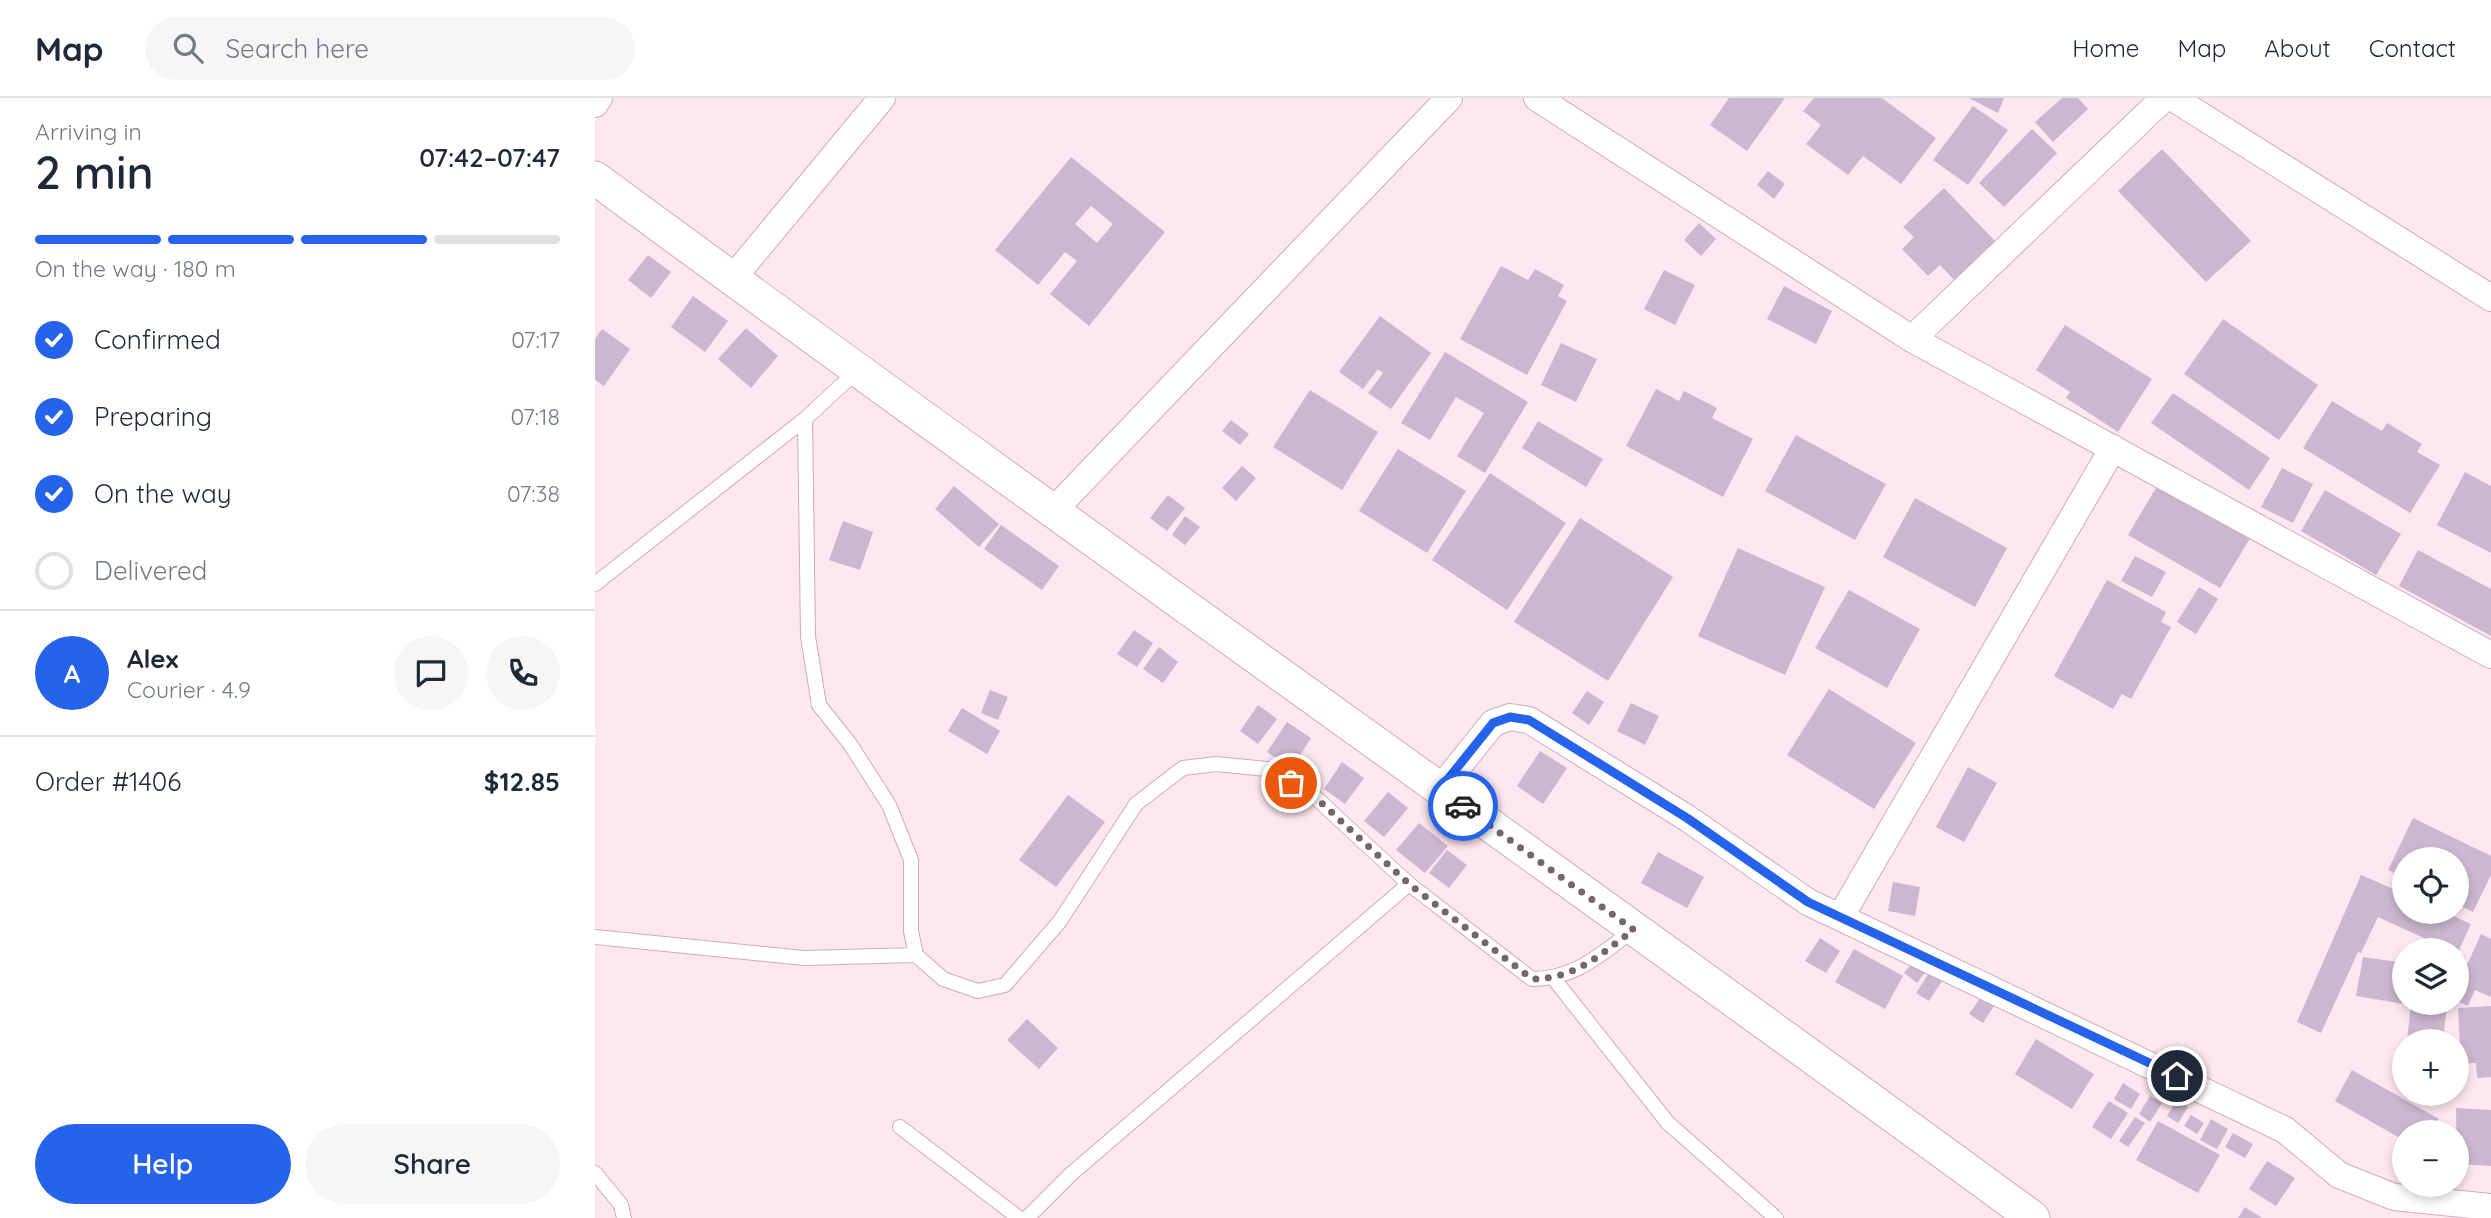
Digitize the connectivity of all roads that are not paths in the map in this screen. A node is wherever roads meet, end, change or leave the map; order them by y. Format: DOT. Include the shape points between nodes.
graph roads {
  1 [pos="599,98"];
  2 [pos="882,98"];
  3 [pos="1449,98"];
  4 [pos="1537,98"];
  5 [pos="2164,98"];
  6 [pos="2173,98"];
  7 [pos="595,104"];
  8 [pos="595,178"];
  9 [pos="732,279"];
  10 [pos="2491,298"];
  11 [pos="1912,339"];
  12 [pos="858,370"];
  13 [pos="805,419"];
  14 [pos="2113,448"];
  15 [pos="1052,512"];
  16 [pos="595,584"];
  17 [pos="2491,655"];
  18 [pos="1440,789"];
  19 [pos="1409,884"];
  20 [pos="1841,916"];
  21 [pos="1634,930"];
  22 [pos="595,937"];
  23 [pos="916,955"];
  24 [pos="1554,979"];
  25 [pos="900,1127"];
  26 [pos="595,1173"];
  27 [pos="2491,1208"];
  28 [pos="624,1218"];
  29 [pos="1019,1218"];
  30 [pos="1027,1218"];
  31 [pos="1776,1218"];
  32 [pos="2033,1218"];
  1 -- 7 [label="street"];
  2 -- 9 [label="street"];
  3 -- 15 [label="street"];
  4 -- 11 [label="street"];
  5 -- 11 [label="street"];
  6 -- 10 [label="street"];
  8 -- 9 [label="street"];
  9 -- 12 [label="street"];
  11 -- 14 [label="street"];
  12 -- 13 [label="lane"];
  12 -- 15 [label="street"];
  13 -- 16 [label="lane"];
  13 -- 23 [label="lane" via="808,636 819,705 889,806 911,860 911,930"];
  14 -- 17 [label="street"];
  14 -- 20 [label="street"];
  15 -- 18 [label="street"];
  18 -- 20 [label="street" via="1493,723 1510,717 1529,720 1687,818 1808,902"];
  18 -- 21 [label="street"];
  19 -- 23 [label="lane" via="1315,797 1266,769 1216,764 1183,768 1136,804 1060,921 1005,985 978,991 943,979"];
  19 -- 24 [label="lane" via="1532,979"];
  19 -- 30 [label="lane" via="1071,1174"];
  20 -- 27 [label="street" via="2285,1130 2339,1175 2394,1197"];
  21 -- 24 [label="lane" via="1572,973"];
  21 -- 32 [label="street"];
  22 -- 23 [label="lane" via="804,958"];
  24 -- 31 [label="lane" via="1668,1123"];
  25 -- 29 [label="lane"];
  26 -- 28 [label="lane" via="621,1205"];
}
